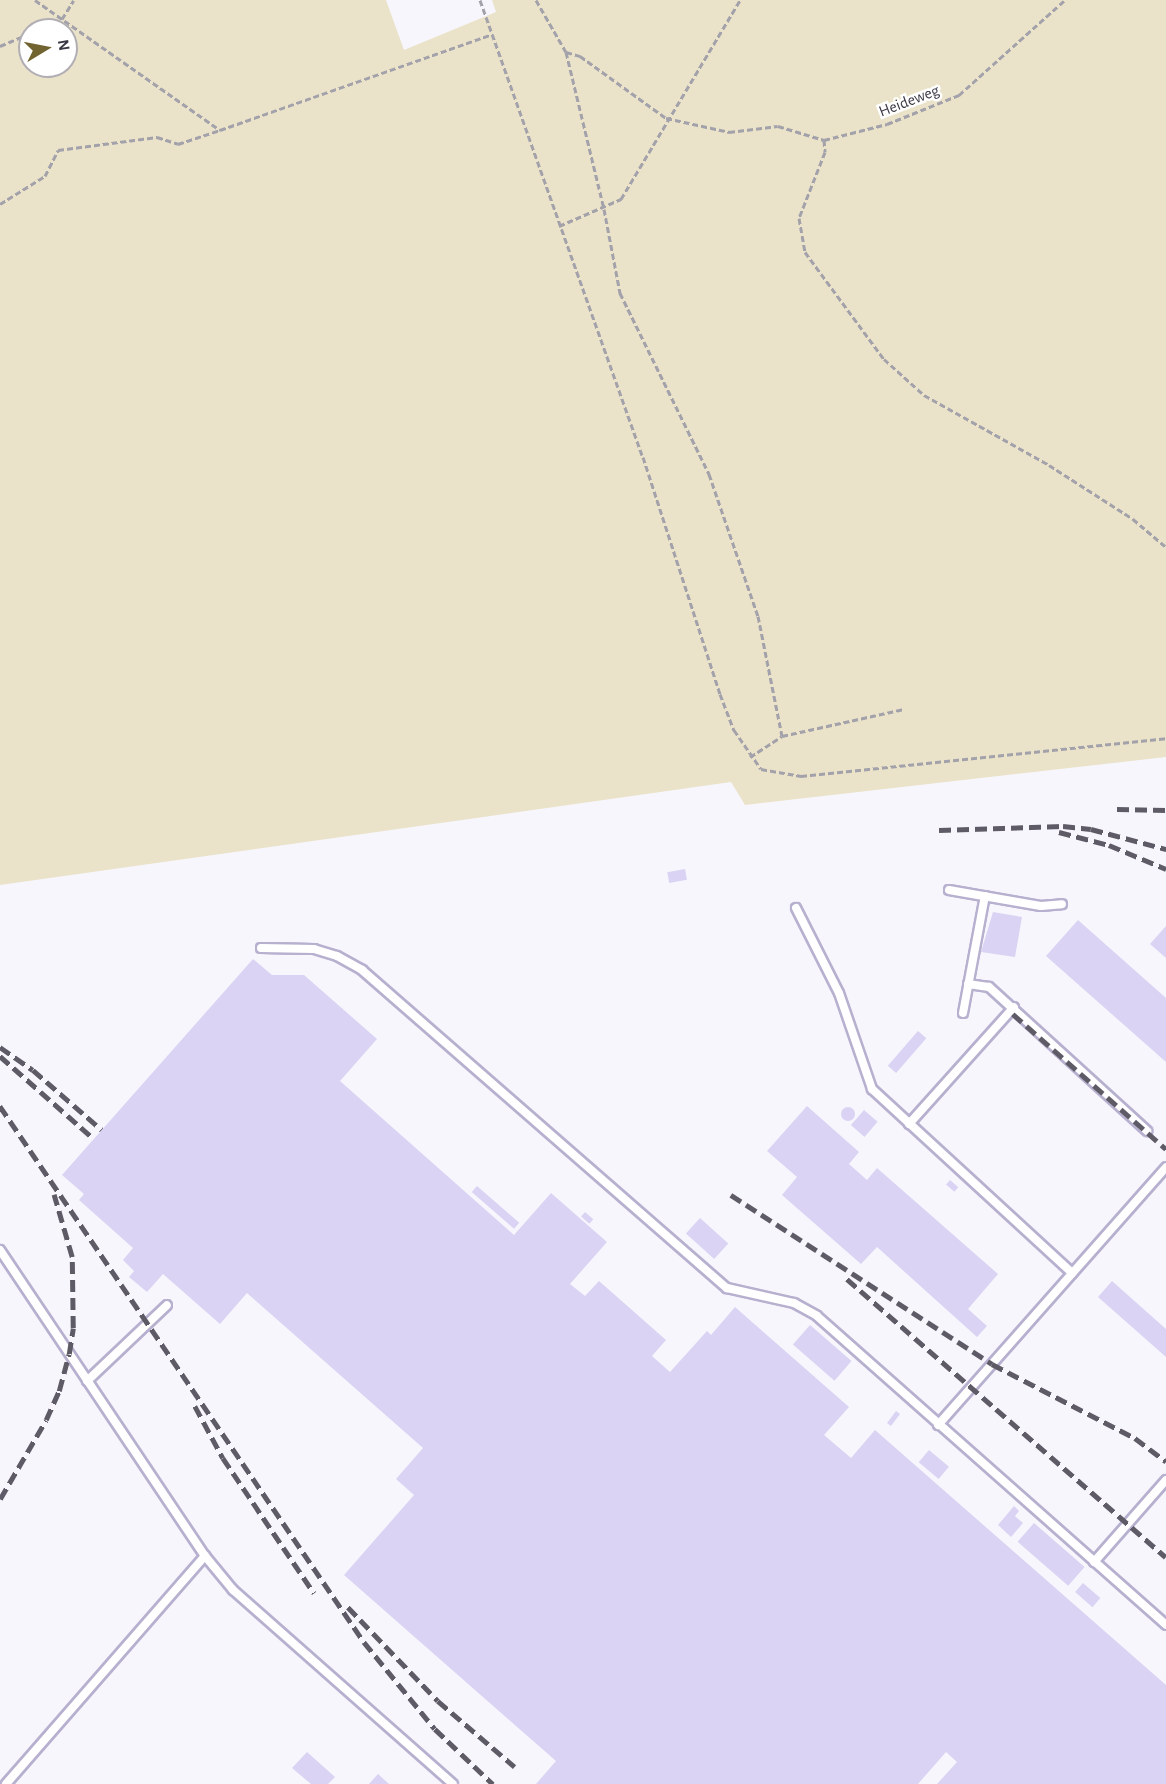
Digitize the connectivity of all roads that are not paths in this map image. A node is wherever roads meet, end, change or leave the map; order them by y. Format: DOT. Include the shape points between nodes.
graph roads {
  1 [pos="949,890"];
  2 [pos="985,896"];
  3 [pos="1062,904"];
  4 [pos="796,908"];
  5 [pos="261,948"];
  6 [pos="968,984"];
  7 [pos="1014,1007"];
  8 [pos="963,1013"];
  9 [pos="909,1124"];
  10 [pos="1147,1131"];
  11 [pos="1166,1167"];
  12 [pos="0,1250"];
  13 [pos="1072,1273"];
  14 [pos="167,1305"];
  15 [pos="87,1381"];
  16 [pos="938,1425"];
  17 [pos="1166,1480"];
  18 [pos="205,1556"];
  19 [pos="1094,1562"];
  20 [pos="1166,1625"];
  21 [pos="6,1784"];
  22 [pos="453,1784"];
  1 -- 2 [label="lane"];
  2 -- 3 [label="lane" via="1041,906"];
  2 -- 6 [label="lane"];
  4 -- 9 [label="lane" via="839,993 872,1089"];
  5 -- 16 [label="lane" via="315,949 362,970 710,1275 727,1288 794,1303 817,1316"];
  6 -- 7 [label="lane" via="989,987"];
  6 -- 8 [label="lane"];
  7 -- 9 [label="lane"];
  7 -- 10 [label="lane"];
  9 -- 13 [label="lane"];
  11 -- 13 [label="lane"];
  12 -- 15 [label="lane"];
  13 -- 16 [label="lane"];
  14 -- 15 [label="lane"];
  15 -- 18 [label="lane"];
  16 -- 19 [label="lane"];
  17 -- 19 [label="lane"];
  18 -- 21 [label="lane"];
  18 -- 22 [label="lane" via="233,1590"];
  19 -- 20 [label="lane"];
}
